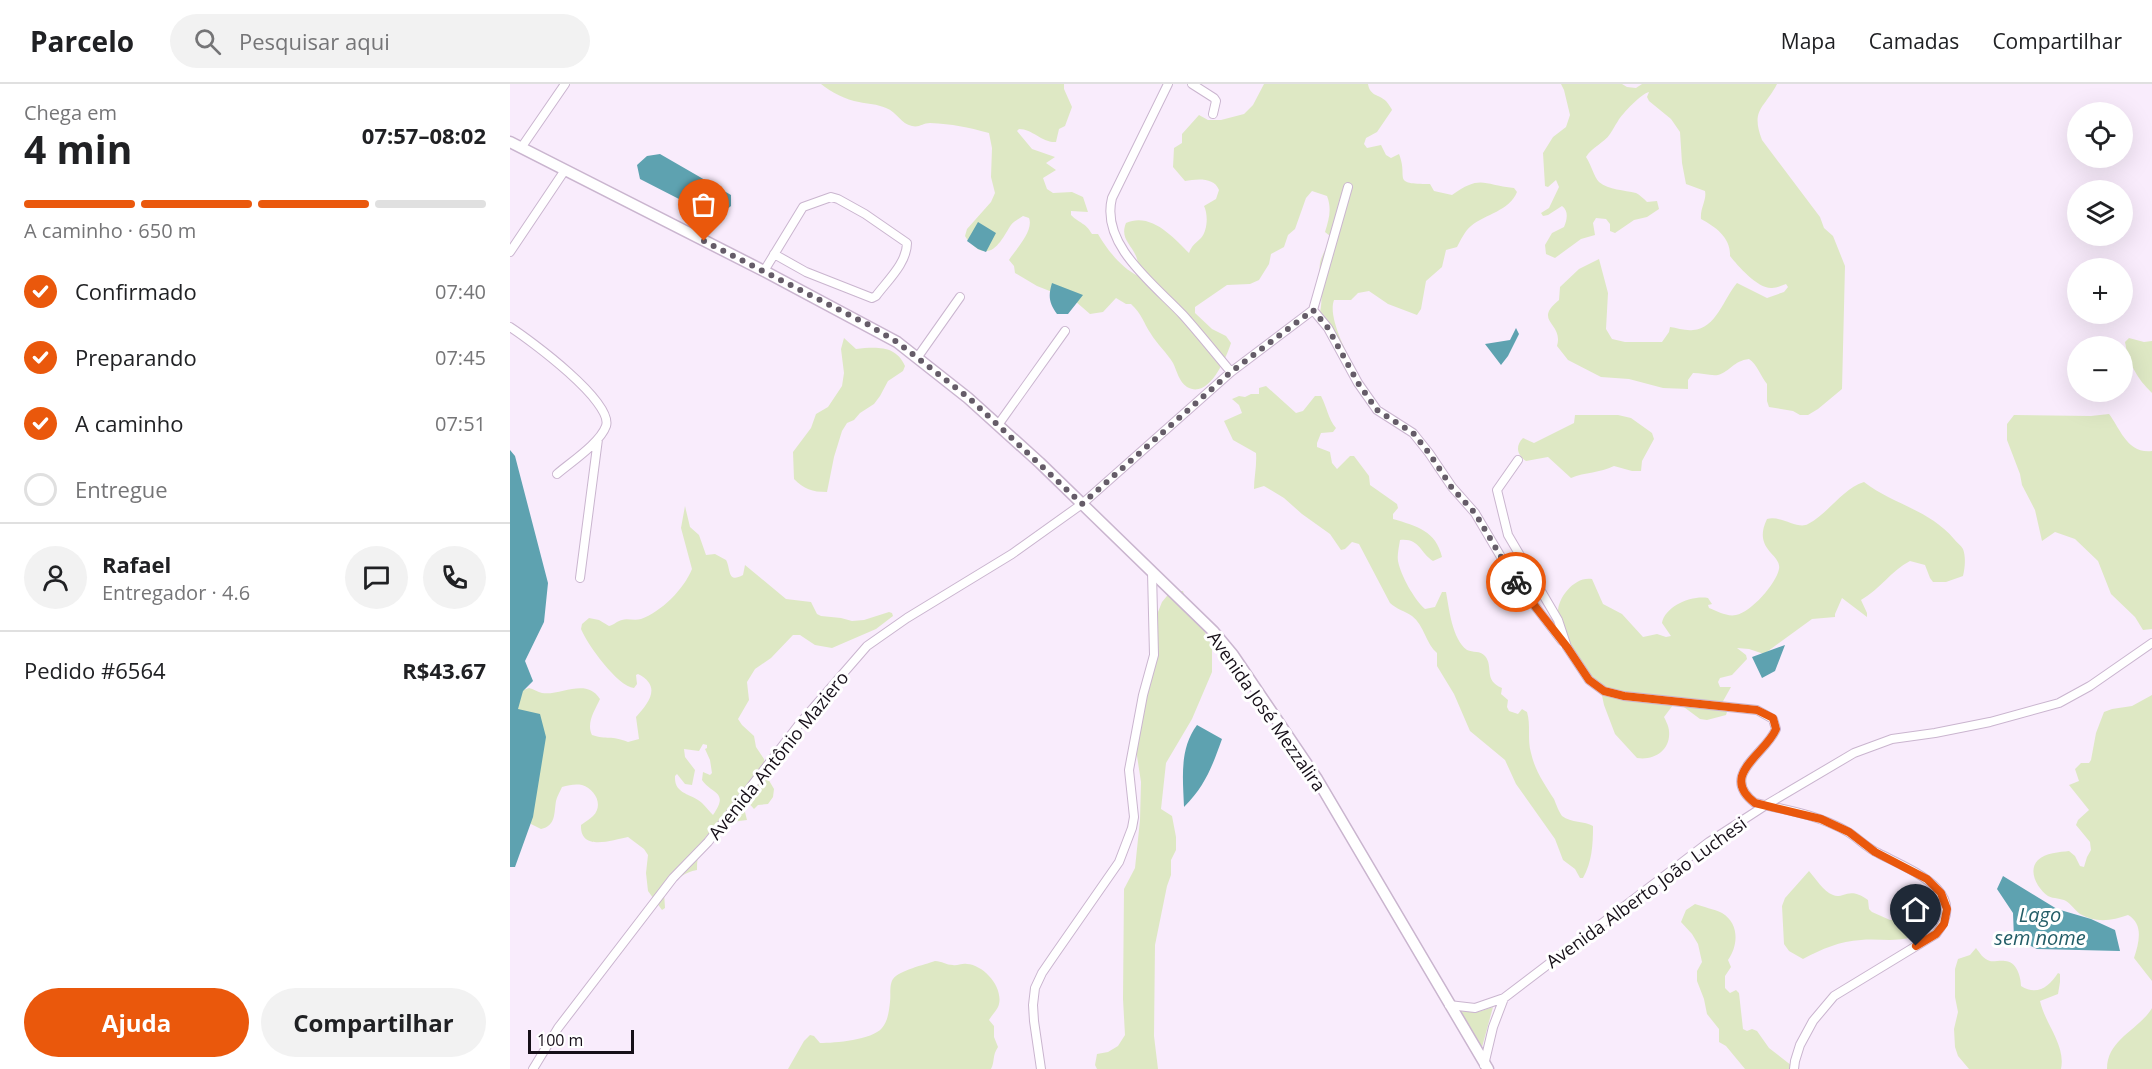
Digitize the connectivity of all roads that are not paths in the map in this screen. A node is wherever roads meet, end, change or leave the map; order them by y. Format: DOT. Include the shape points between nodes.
graph roads {
  1 [pos="565,84"];
  2 [pos="1168,84"];
  3 [pos="1192,84"];
  4 [pos="1213,114"];
  5 [pos="510,142"];
  6 [pos="521,148"];
  7 [pos="565,170"];
  8 [pos="1348,187"];
  9 [pos="510,252"];
  10 [pos="774,254"];
  11 [pos="764,271"];
  12 [pos="960,297"];
  13 [pos="1313,310"];
  14 [pos="510,327"];
  15 [pos="1065,331"];
  16 [pos="917,358"];
  17 [pos="1231,372"];
  18 [pos="998,425"];
  19 [pos="598,439"];
  20 [pos="1518,460"];
  21 [pos="557,474"];
  22 [pos="1082,504"];
  23 [pos="1152,572"];
  24 [pos="580,578"];
  25 [pos="2152,643"];
  26 [pos="1567,647"];
  27 [pos="1766,805"];
  28 [pos="1504,998"];
  29 [pos="1449,1005"];
  30 [pos="1485,1067"];
  31 [pos="533,1069"];
  32 [pos="1041,1069"];
  33 [pos="1794,1069"];
  1 -- 6 [label="street"];
  2 -- 17 [label="street" via="1112,198 1111,223 1119,245 1137,269"];
  3 -- 4 [label="street" via="1214,98"];
  5 -- 6 [label="main road, Avenida José Mezzalira"];
  6 -- 7 [label="main road, Avenida José Mezzalira"];
  7 -- 9 [label="street"];
  7 -- 11 [label="main road, Avenida José Mezzalira"];
  8 -- 13 [label="street"];
  10 -- 10 [label="street" via="803,207 831,197 865,214 907,243 903,260 872,298 806,272"];
  10 -- 11 [label="street"];
  11 -- 16 [label="main road, Avenida José Mezzalira" via="867,324"];
  12 -- 16 [label="street"];
  13 -- 17 [label="street"];
  13 -- 26 [label="street" via="1377,410 1413,433 1475,513 1514,579"];
  14 -- 19 [label="street" via="578,380 606,414 607,424"];
  15 -- 18 [label="street"];
  16 -- 18 [label="main road, Avenida José Mezzalira"];
  17 -- 22 [label="street"];
  18 -- 22 [label="main road, Avenida José Mezzalira"];
  19 -- 21 [label="street"];
  19 -- 24 [label="street"];
  20 -- 26 [label="street" via="1497,490 1508,535 1558,620"];
  22 -- 23 [label="main road, Avenida José Mezzalira"];
  22 -- 31 [label="street, Avenida Antônio Maziero" via="1012,554 867,646 801,722 708,842 673,878 558,1028"];
  23 -- 29 [label="main road, Avenida José Mezzalira" via="1213,631 1262,697 1317,779"];
  23 -- 32 [label="street" via="1154,655 1131,756 1132,828 1119,862 1048,963 1035,988 1034,1021"];
  25 -- 27 [label="street, Avenida Alberto João Luchesi" via="2059,703 1990,722 1876,744"];
  26 -- 27 [label="street" via="1589,680 1604,691 1757,710 1773,718 1776,729 1772,739 1747,765 1741,782 1748,798"];
  27 -- 28 [label="street, Avenida Alberto João Luchesi" via="1709,843"];
  27 -- 33 [label="street" via="1821,819 1849,832 1875,852 1927,879 1941,893 1947,909 1944,924 1936,934 1834,996 1813,1021 1800,1045"];
  28 -- 29 [label="street" via="1476,1008"];
  28 -- 30 [label="street"];
  29 -- 30 [label="main road, Avenida José Mezzalira"];
}
